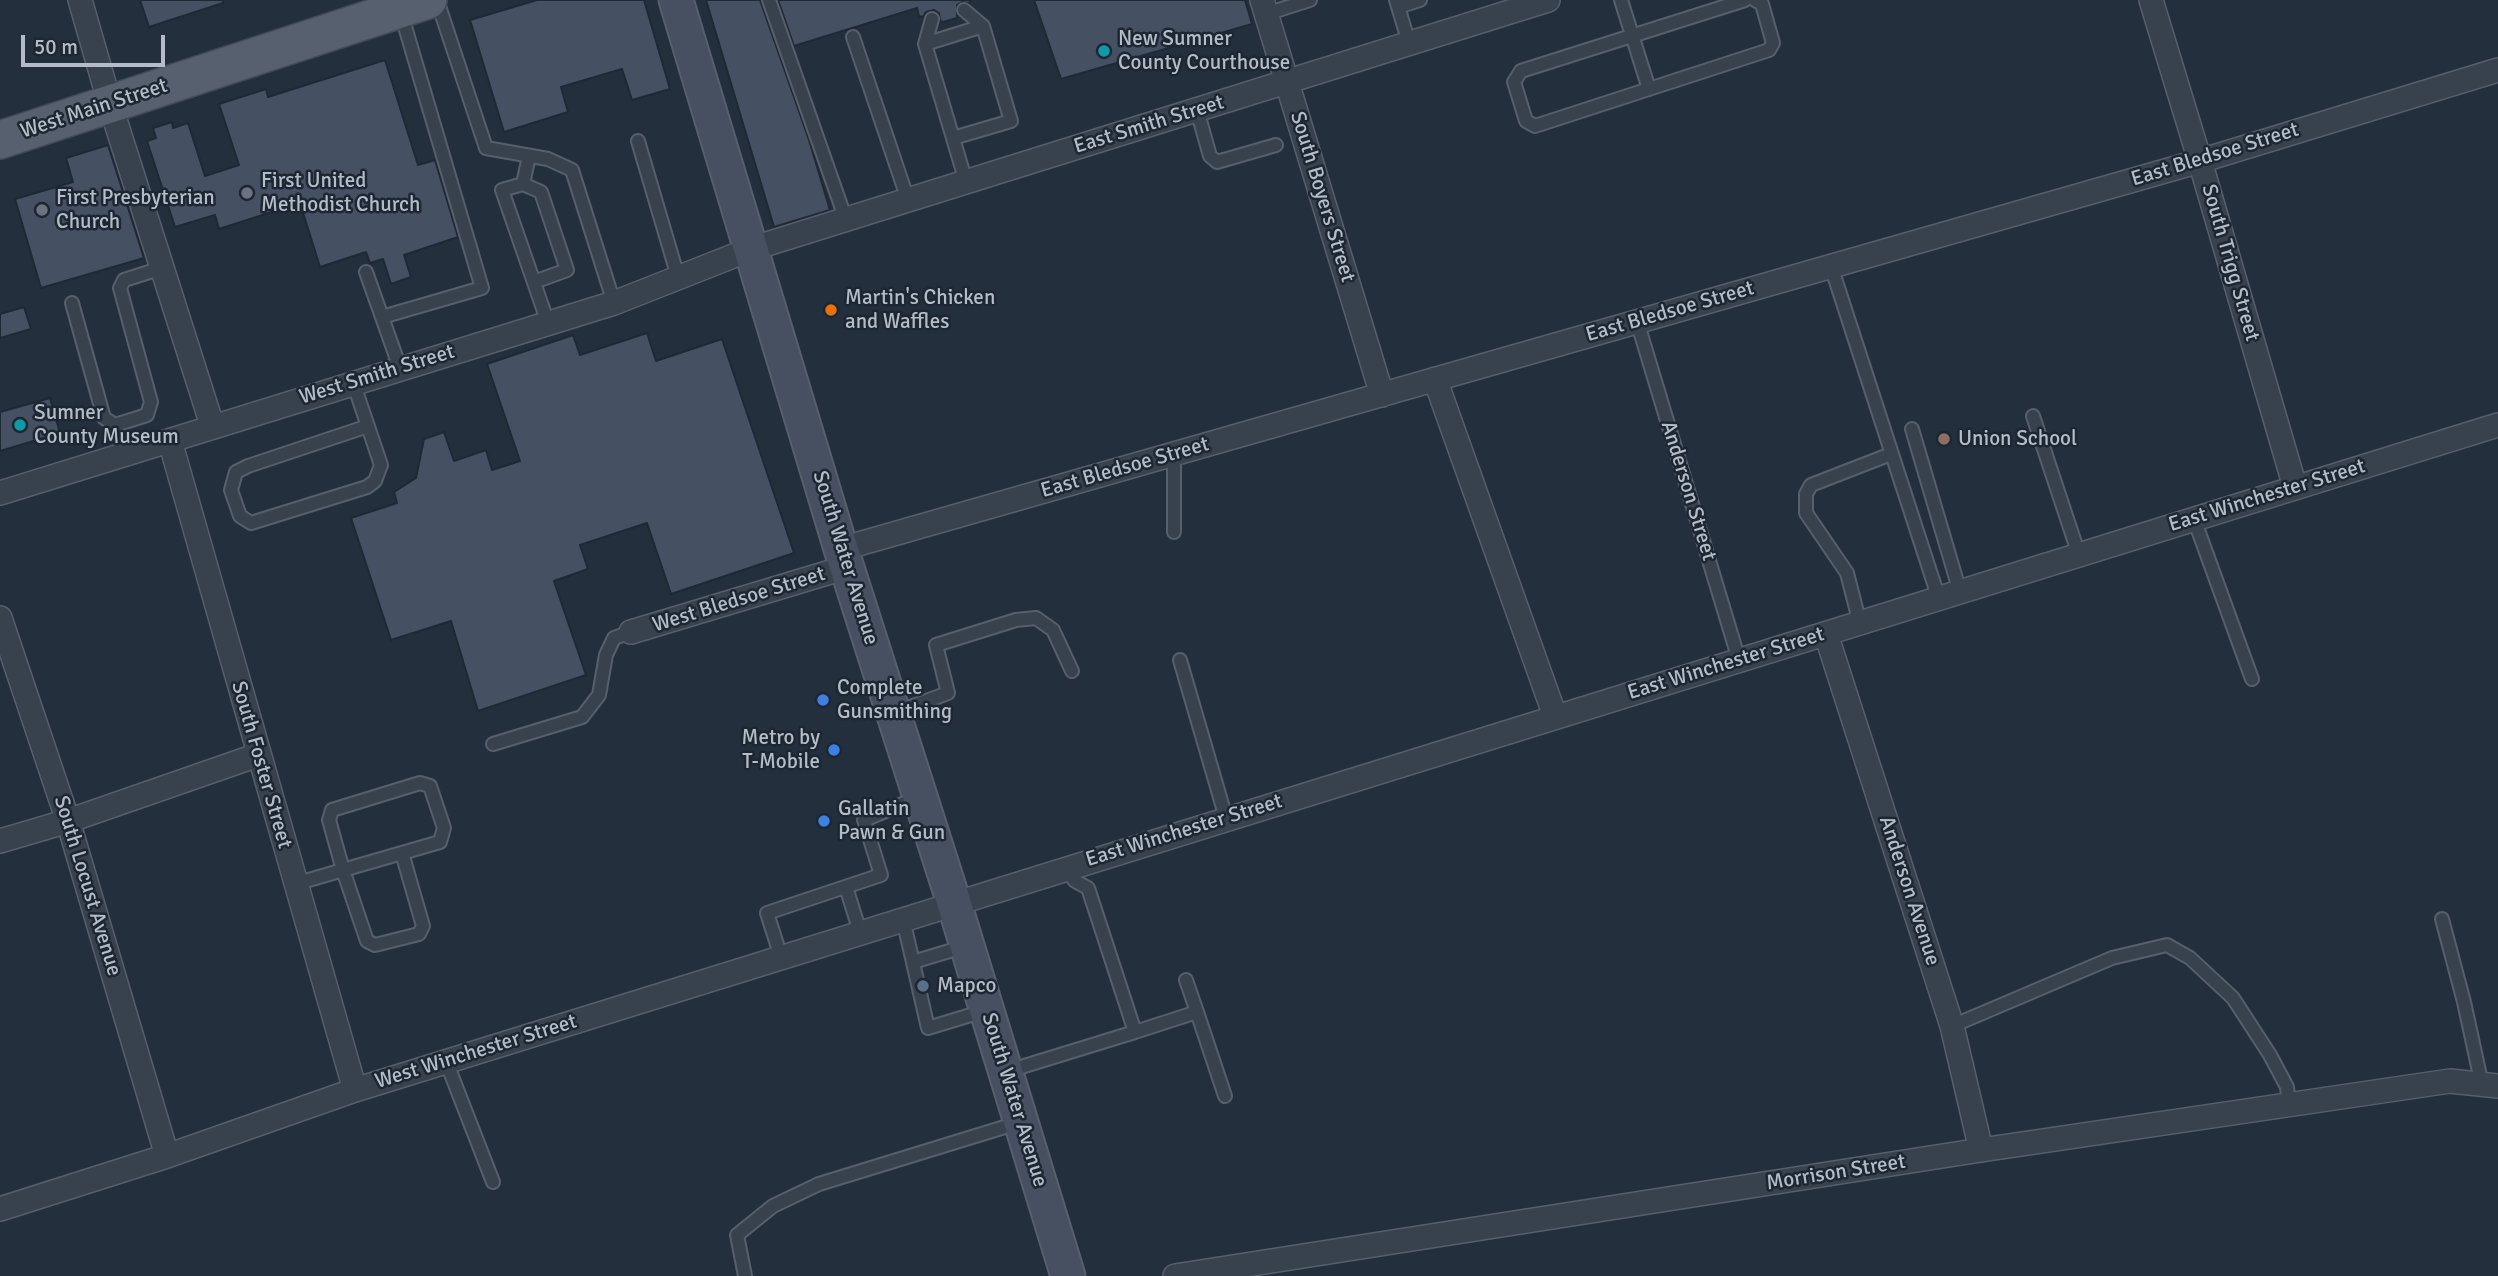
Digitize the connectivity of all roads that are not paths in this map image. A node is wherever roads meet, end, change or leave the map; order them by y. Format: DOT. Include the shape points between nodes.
graph roads {
  1 [pos="80,0"];
  2 [pos="437,0"];
  3 [pos="676,0"];
  4 [pos="769,0"];
  5 [pos="1310,0"];
  6 [pos="1420,0"];
  7 [pos="1548,0"];
  8 [pos="1621,0"];
  9 [pos="1745,0"];
  10 [pos="1755,0"];
  11 [pos="2151,0"];
  12 [pos="1397,4"];
  13 [pos="1519,4"];
  14 [pos="414,5"];
  15 [pos="1264,7"];
  16 [pos="964,10"];
  17 [pos="932,19"];
  18 [pos="983,26"];
  19 [pos="1632,35"];
  20 [pos="853,37"];
  21 [pos="1409,43"];
  22 [pos="925,44"];
  23 [pos="2498,70"];
  24 [pos="1287,82"];
  25 [pos="1649,89"];
  26 [pos="110,104"];
  27 [pos="1197,110"];
  28 [pos="953,138"];
  29 [pos="0,140"];
  30 [pos="638,141"];
  31 [pos="1276,145"];
  32 [pos="529,156"];
  33 [pos="2200,161"];
  34 [pos="966,182"];
  35 [pos="523,184"];
  36 [pos="908,200"];
  37 [pos="846,220"];
  38 [pos="751,249"];
  39 [pos="1831,266"];
  40 [pos="162,268"];
  41 [pos="366,272"];
  42 [pos="678,277"];
  43 [pos="534,282"];
  44 [pos="72,303"];
  45 [pos="614,303"];
  46 [pos="382,317"];
  47 [pos="1637,321"];
  48 [pos="548,323"];
  49 [pos="400,368"];
  50 [pos="1435,379"];
  51 [pos="353,382"];
  52 [pos="1382,395"];
  53 [pos="2033,416"];
  54 [pos="212,425"];
  55 [pos="2498,425"];
  56 [pos="368,426"];
  57 [pos="1912,429"];
  58 [pos="170,441"];
  59 [pos="1174,454"];
  60 [pos="1892,454"];
  61 [pos="2295,487"];
  62 [pos="0,493"];
  63 [pos="2194,519"];
  64 [pos="1174,532"];
  65 [pos="2079,555"];
  66 [pos="844,558"];
  67 [pos="1950,595"];
  68 [pos="0,618"];
  69 [pos="1860,624"];
  70 [pos="631,632"];
  71 [pos="1826,634"];
  72 [pos="1180,660"];
  73 [pos="1739,660"];
  74 [pos="1072,671"];
  75 [pos="2252,679"];
  76 [pos="894,713"];
  77 [pos="1555,716"];
  78 [pos="493,744"];
  79 [pos="258,755"];
  80 [pos="920,797"];
  81 [pos="1226,818"];
  82 [pos="68,821"];
  83 [pos="0,841"];
  84 [pos="402,853"];
  85 [pos="1090,860"];
  86 [pos="1066,868"];
  87 [pos="343,870"];
  88 [pos="295,884"];
  89 [pos="846,887"];
  90 [pos="1088,888"];
  91 [pos="954,903"];
  92 [pos="903,919"];
  93 [pos="2442,919"];
  94 [pos="860,932"];
  95 [pos="967,946"];
  96 [pos="781,957"];
  97 [pos="913,962"];
  98 [pos="1186,980"];
  99 [pos="987,1010"];
  100 [pos="1196,1012"];
  101 [pos="1952,1026"];
  102 [pos="1135,1032"];
  103 [pos="446,1061"];
  104 [pos="1006,1072"];
  105 [pos="2490,1086"];
  106 [pos="355,1090"];
  107 [pos="1225,1096"];
  108 [pos="2289,1105"];
  109 [pos="1021,1122"];
  110 [pos="1981,1150"];
  111 [pos="167,1156"];
  112 [pos="493,1181"];
  113 [pos="0,1209"];
  114 [pos="745,1276"];
  115 [pos="1068,1276"];
  116 [pos="1175,1276"];
  1 -- 26 [label="street"];
  2 -- 32 [label="lane" via="486,148"];
  3 -- 38 [label="main road, South Water Avenue"];
  4 -- 37 [label="lane"];
  5 -- 15 [label="lane"];
  6 -- 12 [label="lane"];
  7 -- 13 [label="street, East Smith Street"];
  8 -- 19 [label="lane"];
  9 -- 19 [label="lane"];
  10 -- 25 [label="lane" via="1762,4 1773,43 1769,50"];
  11 -- 33 [label="street, South Trigg Street"];
  12 -- 21 [label="lane"];
  13 -- 21 [label="street, East Smith Street"];
  14 -- 26 [label="main road, West Main Street"];
  14 -- 46 [label="lane" via="482,288"];
  15 -- 24 [label="street, South Boyers Street"];
  16 -- 18 [label="lane"];
  17 -- 22 [label="lane"];
  18 -- 22 [label="lane"];
  18 -- 28 [label="lane" via="1011,121"];
  19 -- 25 [label="lane"];
  19 -- 25 [label="lane" via="1521,71 1514,82 1526,121 1535,126"];
  20 -- 36 [label="lane"];
  21 -- 24 [label="street, East Smith Street"];
  22 -- 28 [label="lane"];
  23 -- 33 [label="street, East Bledsoe Street"];
  24 -- 27 [label="street, East Smith Street"];
  24 -- 52 [label="street, South Boyers Street"];
  26 -- 29 [label="main road, West Main Street"];
  26 -- 40 [label="street"];
  27 -- 31 [label="lane" via="1210,156 1217,162"];
  27 -- 34 [label="street, East Smith Street"];
  28 -- 34 [label="lane"];
  30 -- 42 [label="lane"];
  32 -- 35 [label="lane"];
  32 -- 45 [label="lane" via="572,170"];
  33 -- 39 [label="street, East Bledsoe Street"];
  33 -- 61 [label="street, South Trigg Street"];
  34 -- 36 [label="street, East Smith Street"];
  35 -- 43 [label="lane" via="502,190"];
  35 -- 43 [label="lane" via="541,192 567,270"];
  36 -- 37 [label="street, East Smith Street"];
  37 -- 38 [label="street, East Smith Street"];
  38 -- 42 [label="street, West Smith Street"];
  38 -- 66 [label="main road, South Water Avenue"];
  39 -- 47 [label="street, East Bledsoe Street"];
  39 -- 60 [label="lane"];
  40 -- 44 [label="lane" via="124,280 120,288 151,402 148,415 114,425 104,418"];
  40 -- 54 [label="street"];
  41 -- 46 [label="lane"];
  42 -- 45 [label="street, West Smith Street"];
  43 -- 48 [label="lane"];
  45 -- 48 [label="street, West Smith Street"];
  46 -- 49 [label="lane"];
  47 -- 50 [label="street, East Bledsoe Street"];
  47 -- 73 [label="lane, Anderson Street"];
  48 -- 49 [label="street, West Smith Street"];
  49 -- 51 [label="street, West Smith Street"];
  50 -- 52 [label="street, East Bledsoe Street"];
  50 -- 77 [label="street"];
  51 -- 54 [label="street, West Smith Street"];
  51 -- 56 [label="lane"];
  52 -- 59 [label="street, East Bledsoe Street"];
  53 -- 65 [label="lane"];
  54 -- 58 [label="street, West Smith Street"];
  55 -- 61 [label="street, East Winchester Street"];
  56 -- 56 [label="lane" via="381,465 376,481 251,523 240,516 231,490 236,472"];
  57 -- 67 [label="lane"];
  58 -- 62 [label="street, West Smith Street"];
  58 -- 79 [label="street, South Foster Street"];
  59 -- 64 [label="lane"];
  59 -- 66 [label="street, East Bledsoe Street"];
  60 -- 67 [label="lane"];
  60 -- 69 [label="lane" via="1811,485 1805,494 1805,513 1847,573"];
  61 -- 63 [label="street, East Winchester Street"];
  63 -- 65 [label="street, East Winchester Street"];
  63 -- 75 [label="lane"];
  65 -- 67 [label="street, East Winchester Street"];
  66 -- 70 [label="street, West Bledsoe Street"];
  66 -- 76 [label="main road, South Water Avenue"];
  67 -- 69 [label="street, East Winchester Street"];
  68 -- 82 [label="street, South Locust Avenue"];
  69 -- 71 [label="street, East Winchester Street"];
  70 -- 78 [label="lane" via="614,638 599,695 582,717"];
  71 -- 73 [label="street, East Winchester Street"];
  71 -- 101 [label="street, Anderson Avenue"];
  72 -- 81 [label="lane"];
  73 -- 77 [label="street, East Winchester Street"];
  74 -- 76 [label="lane" via="1053,630 1036,618 1016,620 936,645 948,693"];
  76 -- 80 [label="main road, South Water Avenue"];
  77 -- 81 [label="street, East Winchester Street"];
  79 -- 82 [label="street"];
  79 -- 88 [label="street, South Foster Street"];
  80 -- 89 [label="lane" via="864,820 881,875"];
  80 -- 91 [label="main road, South Water Avenue"];
  81 -- 85 [label="street, East Winchester Street"];
  82 -- 83 [label="street"];
  82 -- 111 [label="street, South Locust Avenue"];
  84 -- 87 [label="lane"];
  84 -- 87 [label="lane" via="423,926 419,934 375,945 367,941"];
  84 -- 87 [label="lane" via="440,842 444,828 430,786 420,783 332,810 329,820"];
  85 -- 86 [label="street, East Winchester Street"];
  85 -- 90 [label="lane" via="1094,877"];
  86 -- 90 [label="lane" via="1074,881"];
  86 -- 91 [label="street, East Winchester Street"];
  87 -- 88 [label="lane"];
  88 -- 106 [label="street, South Foster Street"];
  89 -- 94 [label="lane"];
  89 -- 96 [label="lane" via="767,913"];
  90 -- 102 [label="lane"];
  91 -- 92 [label="street, West Winchester Street"];
  91 -- 95 [label="main road, South Water Avenue"];
  92 -- 94 [label="street, West Winchester Street"];
  92 -- 97 [label="lane"];
  93 -- 105 [label="lane"];
  94 -- 96 [label="street, West Winchester Street"];
  95 -- 97 [label="lane"];
  95 -- 99 [label="main road, South Water Avenue"];
  96 -- 103 [label="street, West Winchester Street"];
  97 -- 99 [label="lane" via="928,1028"];
  98 -- 100 [label="lane"];
  99 -- 104 [label="main road, South Water Avenue"];
  100 -- 102 [label="lane"];
  100 -- 107 [label="lane"];
  101 -- 108 [label="lane" via="2112,958 2167,945 2190,958 2233,998 2287,1087"];
  101 -- 110 [label="street, Anderson Avenue"];
  102 -- 104 [label="lane"];
  103 -- 106 [label="street, West Winchester Street"];
  103 -- 112 [label="lane"];
  104 -- 109 [label="main road, South Water Avenue"];
  105 -- 108 [label="street, Morrison Street" via="2450,1081"];
  106 -- 111 [label="street, West Winchester Street"];
  108 -- 110 [label="street, Morrison Street"];
  109 -- 114 [label="lane" via="819,1184 773,1206 737,1235"];
  109 -- 115 [label="main road, South Water Avenue"];
  110 -- 116 [label="street, Morrison Street"];
  111 -- 113 [label="street, West Winchester Street"];
}
